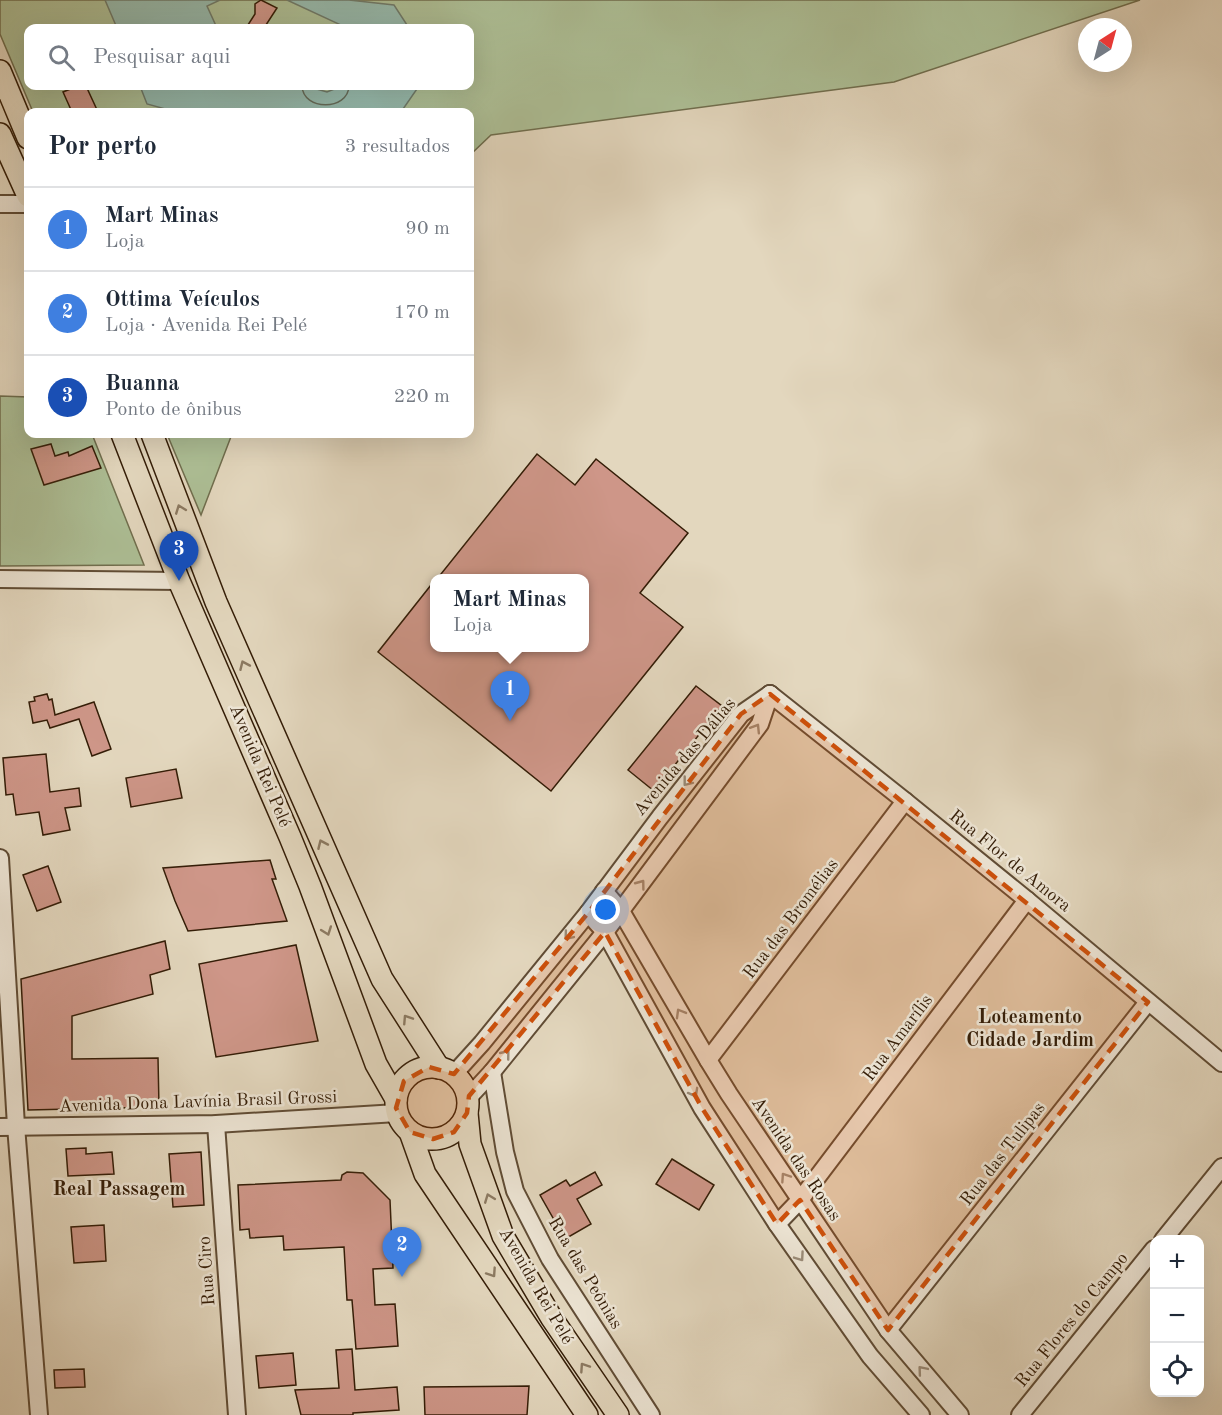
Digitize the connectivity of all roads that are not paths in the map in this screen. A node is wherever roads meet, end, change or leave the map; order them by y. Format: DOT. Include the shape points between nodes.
graph roads {
  1 [pos="0,71"];
  2 [pos="24,128"];
  3 [pos="0,134"];
  4 [pos="24,187"];
  5 [pos="0,204"];
  6 [pos="24,204"];
  7 [pos="124,438"];
  8 [pos="154,438"];
  9 [pos="0,579"];
  10 [pos="179,581"];
  11 [pos="770,694"];
  12 [pos="905,801"];
  13 [pos="0,858"];
  14 [pos="604,891"];
  15 [pos="1027,900"];
  16 [pos="621,910"];
  17 [pos="588,913"];
  18 [pos="605,932"];
  19 [pos="1148,1002"];
  20 [pos="708,1060"];
  21 [pos="1222,1063"];
  22 [pos="446,1071"];
  23 [pos="492,1072"];
  24 [pos="467,1105"];
  25 [pos="397,1106"];
  26 [pos="216,1124"];
  27 [pos="8,1127"];
  28 [pos="410,1132"];
  29 [pos="1222,1167"];
  30 [pos="800,1200"];
  31 [pos="777,1224"];
  32 [pos="1166,1235"];
  33 [pos="1150,1256"];
  34 [pos="888,1330"];
  35 [pos="39,1415"];
  36 [pos="237,1415"];
  37 [pos="588,1415"];
  38 [pos="618,1415"];
  39 [pos="651,1415"];
  40 [pos="921,1415"];
  41 [pos="960,1415"];
  42 [pos="1020,1415"];
  1 -- 2 [label="main road"];
  3 -- 4 [label="main road"];
  5 -- 6 [label="street"];
  7 -- 10 [label="main road, Avenida Rei Pelé"];
  22 -- 8 [label="main road, Avenida Rei Pelé, one-way" via="382,979 216,602"];
  9 -- 10 [label="street"];
  10 -- 25 [label="main road, Avenida Rei Pelé, one-way" via="294,847 376,1064"];
  11 -- 12 [label="street, Rua Flor de Amora"];
  11 -- 14 [label="street, Avenida das Dálias, one-way" via="741,714"];
  16 -- 11 [label="street, Avenida das Dálias, one-way" via="760,724"];
  12 -- 15 [label="street, Rua Flor de Amora"];
  12 -- 20 [label="street, Rua das Bromélias"];
  13 -- 27 [label="street"];
  14 -- 16 [label="street, Avenida das Rosas"];
  14 -- 17 [label="street, Avenida das Dálias"];
  15 -- 19 [label="street, Rua Flor de Amora"];
  15 -- 30 [label="street, Rua Amarílis"];
  16 -- 18 [label="street, Avenida das Dálias"];
  20 -- 16 [label="street, Avenida das Rosas, one-way"];
  17 -- 18 [label="street"];
  17 -- 22 [label="street, Avenida das Dálias, one-way" via="482,1043"];
  23 -- 18 [label="street, Avenida das Dálias, one-way"];
  18 -- 31 [label="street, one-way" via="702,1108"];
  19 -- 21 [label="street, Rua Flor de Amora"];
  19 -- 34 [label="street, Rua das Tulipas"];
  30 -- 20 [label="street, Avenida das Rosas, one-way"];
  22 -- 24 [label="main road" via="463,1085"];
  22 -- 25 [label="main road" via="429,1067 411,1074 399,1089"];
  23 -- 24 [label="street, Avenida das Dálias"];
  23 -- 39 [label="street, Rua das Peônias" via="505,1152 516,1191 550,1259"];
  24 -- 28 [label="main road" via="462,1123 444,1137 421,1138"];
  38 -- 24 [label="main road, Avenida Rei Pelé, one-way" via="551,1317 504,1236 470,1144"];
  25 -- 26 [label="street, Avenida Dona Lavínia Brasil Grossi"];
  25 -- 28 [label="main road"];
  26 -- 27 [label="street, Avenida Dona Lavínia Brasil Grossi"];
  26 -- 36 [label="street, Rua Ciro"];
  27 -- 35 [label="street"];
  28 -- 37 [label="main road, Avenida Rei Pelé, one-way" via="425,1174"];
  29 -- 32 [label="street"];
  30 -- 31 [label="street, Rua Amarílis"];
  30 -- 34 [label="street, Avenida das Rosas"];
  31 -- 40 [label="street, one-way" via="870,1356"];
  33 -- 42 [label="street, Rua Flores do Campo"];
  41 -- 34 [label="street, Avenida das Rosas, one-way"];
}
